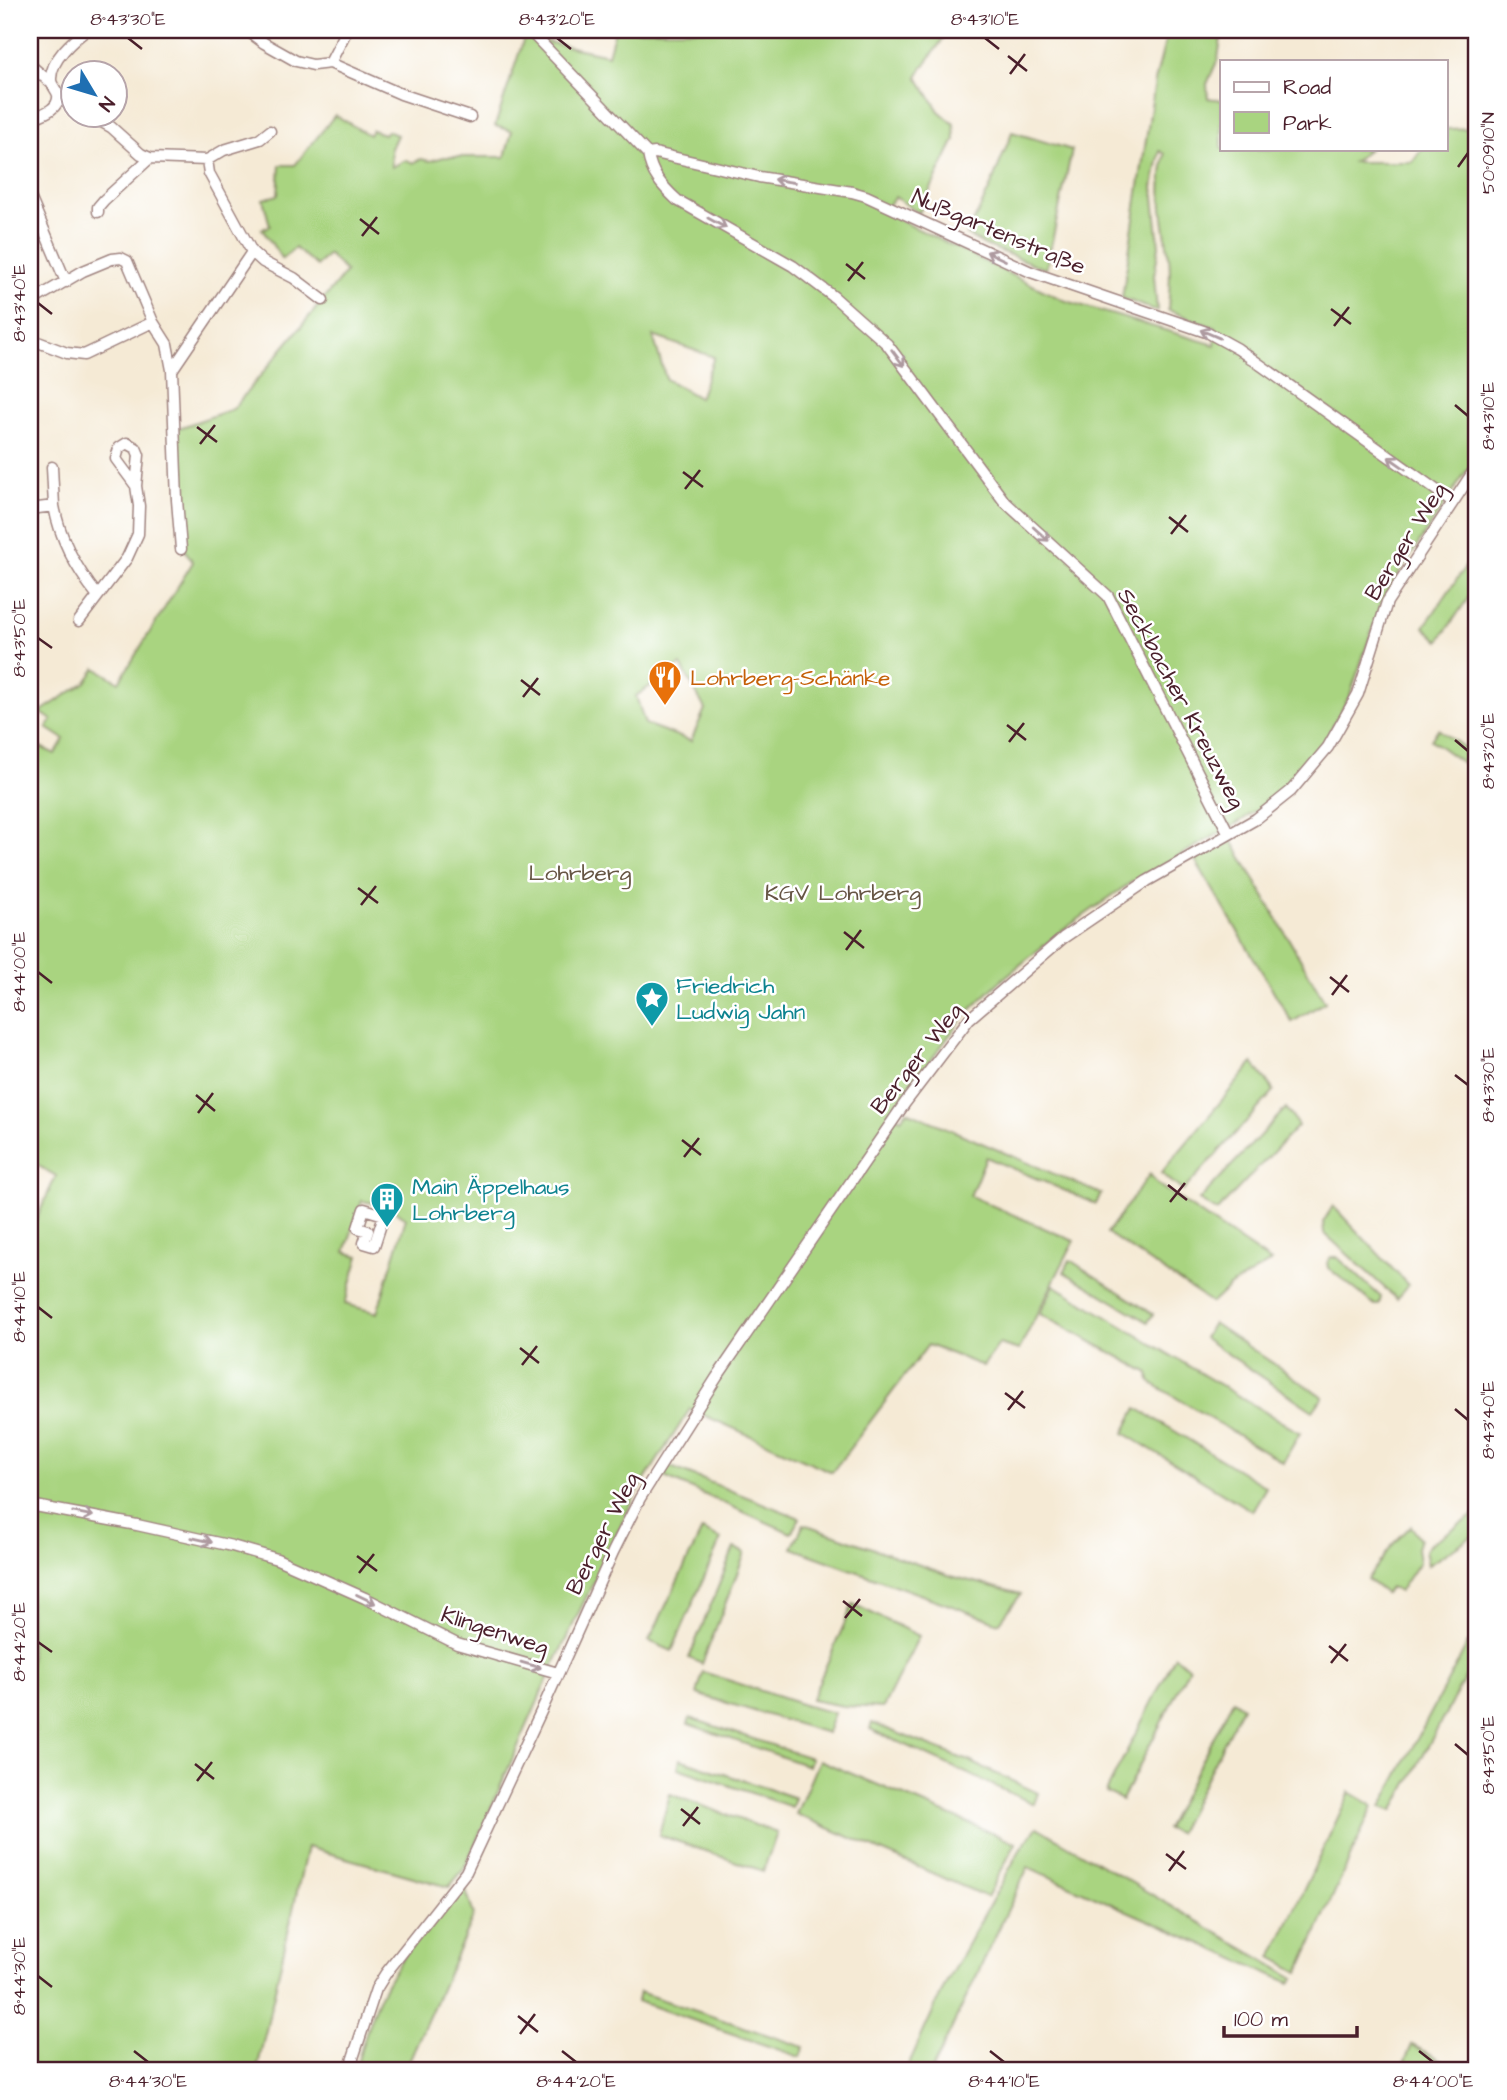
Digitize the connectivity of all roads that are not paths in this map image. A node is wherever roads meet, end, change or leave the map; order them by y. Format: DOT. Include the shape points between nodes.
graph roads {
  1 [pos="87,30"];
  2 [pos="248,30"];
  3 [pos="347,30"];
  4 [pos="529,30"];
  5 [pos="330,63"];
  6 [pos="30,65"];
  7 [pos="51,83"];
  8 [pos="58,99"];
  9 [pos="470,117"];
  10 [pos="30,119"];
  11 [pos="114,130"];
  12 [pos="270,131"];
  13 [pos="648,154"];
  14 [pos="150,158"];
  15 [pos="207,160"];
  16 [pos="30,197"];
  17 [pos="98,212"];
  18 [pos="252,252"];
  19 [pos="66,282"];
  20 [pos="323,300"];
  21 [pos="30,302"];
  22 [pos="153,322"];
  23 [pos="30,339"];
  24 [pos="193,341"];
  25 [pos="167,344"];
  26 [pos="172,370"];
  27 [pos="1477,466"];
  28 [pos="52,467"];
  29 [pos="136,486"];
  30 [pos="1453,502"];
  31 [pos="54,506"];
  32 [pos="30,509"];
  33 [pos="181,549"];
  34 [pos="98,596"];
  35 [pos="79,621"];
  36 [pos="1229,834"];
  37 [pos="30,1505"];
  38 [pos="558,1673"];
  39 [pos="349,2070"];
  1 -- 7 [label="street" via="60,57"];
  2 -- 5 [label="street" via="296,61"];
  3 -- 5 [label="street"];
  4 -- 13 [label="street"];
  5 -- 9 [label="street"];
  6 -- 7 [label="street"];
  7 -- 8 [label="street"];
  8 -- 10 [label="street" via="50,110"];
  11 -- 14 [label="street"];
  12 -- 15 [label="street"];
  30 -- 13 [label="street, Nußgartenstraße, one-way" via="1209,333 1031,272 866,196"];
  13 -- 36 [label="street, Seckbacher Kreuzweg, one-way" via="653,173 677,200 793,266 887,344 1003,501 1108,596"];
  14 -- 15 [label="street"];
  14 -- 17 [label="street" via="104,200"];
  15 -- 18 [label="street" via="209,173"];
  16 -- 19 [label="street"];
  18 -- 20 [label="street"];
  18 -- 24 [label="street"];
  19 -- 21 [label="street"];
  19 -- 22 [label="street" via="101,263 124,259"];
  22 -- 23 [label="street" via="84,355"];
  22 -- 25 [label="street"];
  24 -- 25 [label="street"];
  24 -- 26 [label="street"];
  25 -- 26 [label="street"];
  26 -- 33 [label="street"];
  27 -- 30 [label="street, Berger Weg"];
  28 -- 31 [label="street"];
  29 -- 34 [label="street" via="139,515 135,542"];
  30 -- 36 [label="street, Berger Weg" via="1387,602 1358,694 1328,747 1291,791"];
  31 -- 32 [label="street"];
  31 -- 34 [label="street" via="64,540"];
  34 -- 35 [label="street"];
  36 -- 38 [label="street, Berger Weg" via="1147,881 1063,938 969,1019 951,1041 794,1263 640,1497"];
  37 -- 38 [label="street, Klingenweg, one-way" via="277,1559 457,1644"];
  38 -- 39 [label="street, Klingenweg" via="466,1871 376,1989"];
}
